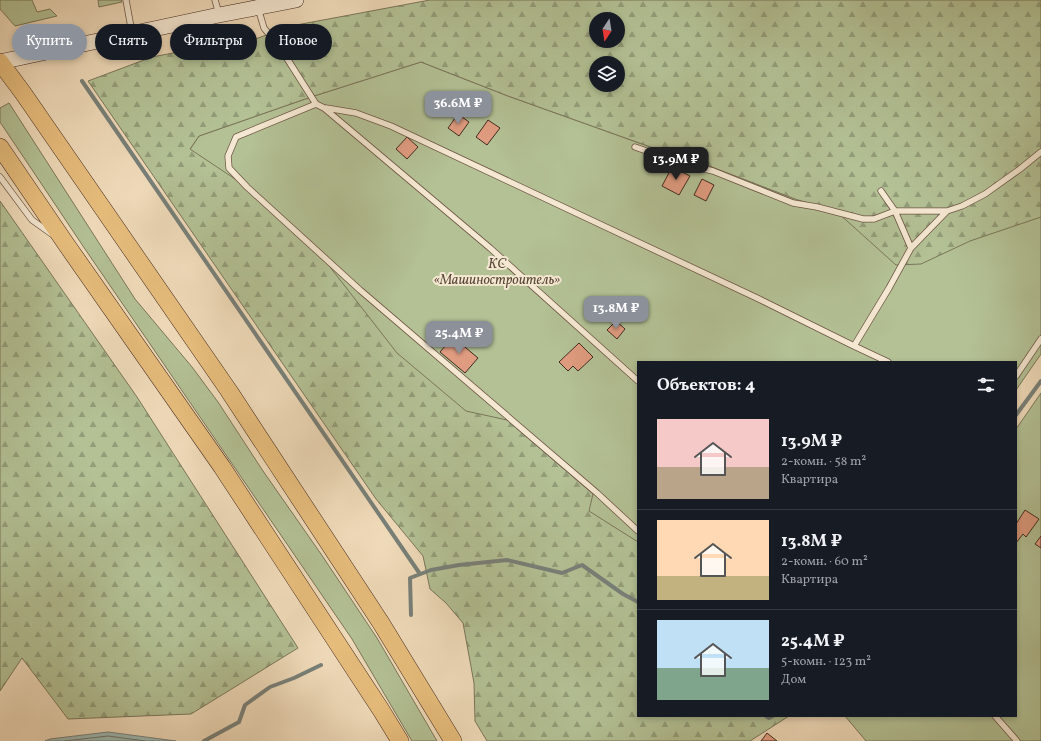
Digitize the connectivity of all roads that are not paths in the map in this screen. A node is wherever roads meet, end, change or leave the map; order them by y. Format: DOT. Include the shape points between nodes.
graph roads {
  1 [pos="126,0"];
  2 [pos="215,0"];
  3 [pos="296,0"];
  4 [pos="258,8"];
  5 [pos="219,15"];
  6 [pos="130,24"];
  7 [pos="162,27"];
  8 [pos="95,41"];
  9 [pos="0,62"];
  10 [pos="316,104"];
  11 [pos="324,108"];
  12 [pos="0,147"];
  13 [pos="635,147"];
  14 [pos="1041,152"];
  15 [pos="0,177"];
  16 [pos="881,191"];
  17 [pos="895,211"];
  18 [pos="947,211"];
  19 [pos="66,244"];
  20 [pos="911,248"];
  21 [pos="1041,340"];
  22 [pos="854,346"];
  23 [pos="886,361"];
  24 [pos="1017,375"];
  25 [pos="637,380"];
  26 [pos="637,530"];
  27 [pos="995,717"];
  28 [pos="400,741"];
  29 [pos="453,741"];
  30 [pos="1017,741"];
  1 -- 6 [label="lane"];
  2 -- 5 [label="lane"];
  3 -- 4 [label="main road"];
  4 -- 5 [label="main road"];
  4 -- 10 [label="lane" via="264,28 281,49"];
  5 -- 7 [label="main road"];
  8 -- 9 [label="main road"];
  9 -- 29 [label="main road" via="229,391 381,623"];
  10 -- 11 [label="lane"];
  10 -- 26 [label="lane" via="236,137 228,156 229,168 360,290 586,483"];
  11 -- 22 [label="lane" via="356,113 391,126"];
  11 -- 25 [label="lane" via="490,248"];
  12 -- 19 [label="main road"];
  13 -- 17 [label="lane" via="713,171 793,204 817,207 863,219 874,219"];
  14 -- 18 [label="lane" via="985,194"];
  15 -- 19 [label="lane" via="32,220"];
  16 -- 17 [label="lane"];
  17 -- 18 [label="lane"];
  17 -- 20 [label="lane"];
  18 -- 20 [label="lane"];
  19 -- 28 [label="main road" via="222,467"];
  20 -- 22 [label="lane"];
  21 -- 24 [label="lane"];
  22 -- 23 [label="lane"];
  27 -- 30 [label="lane"];
}
